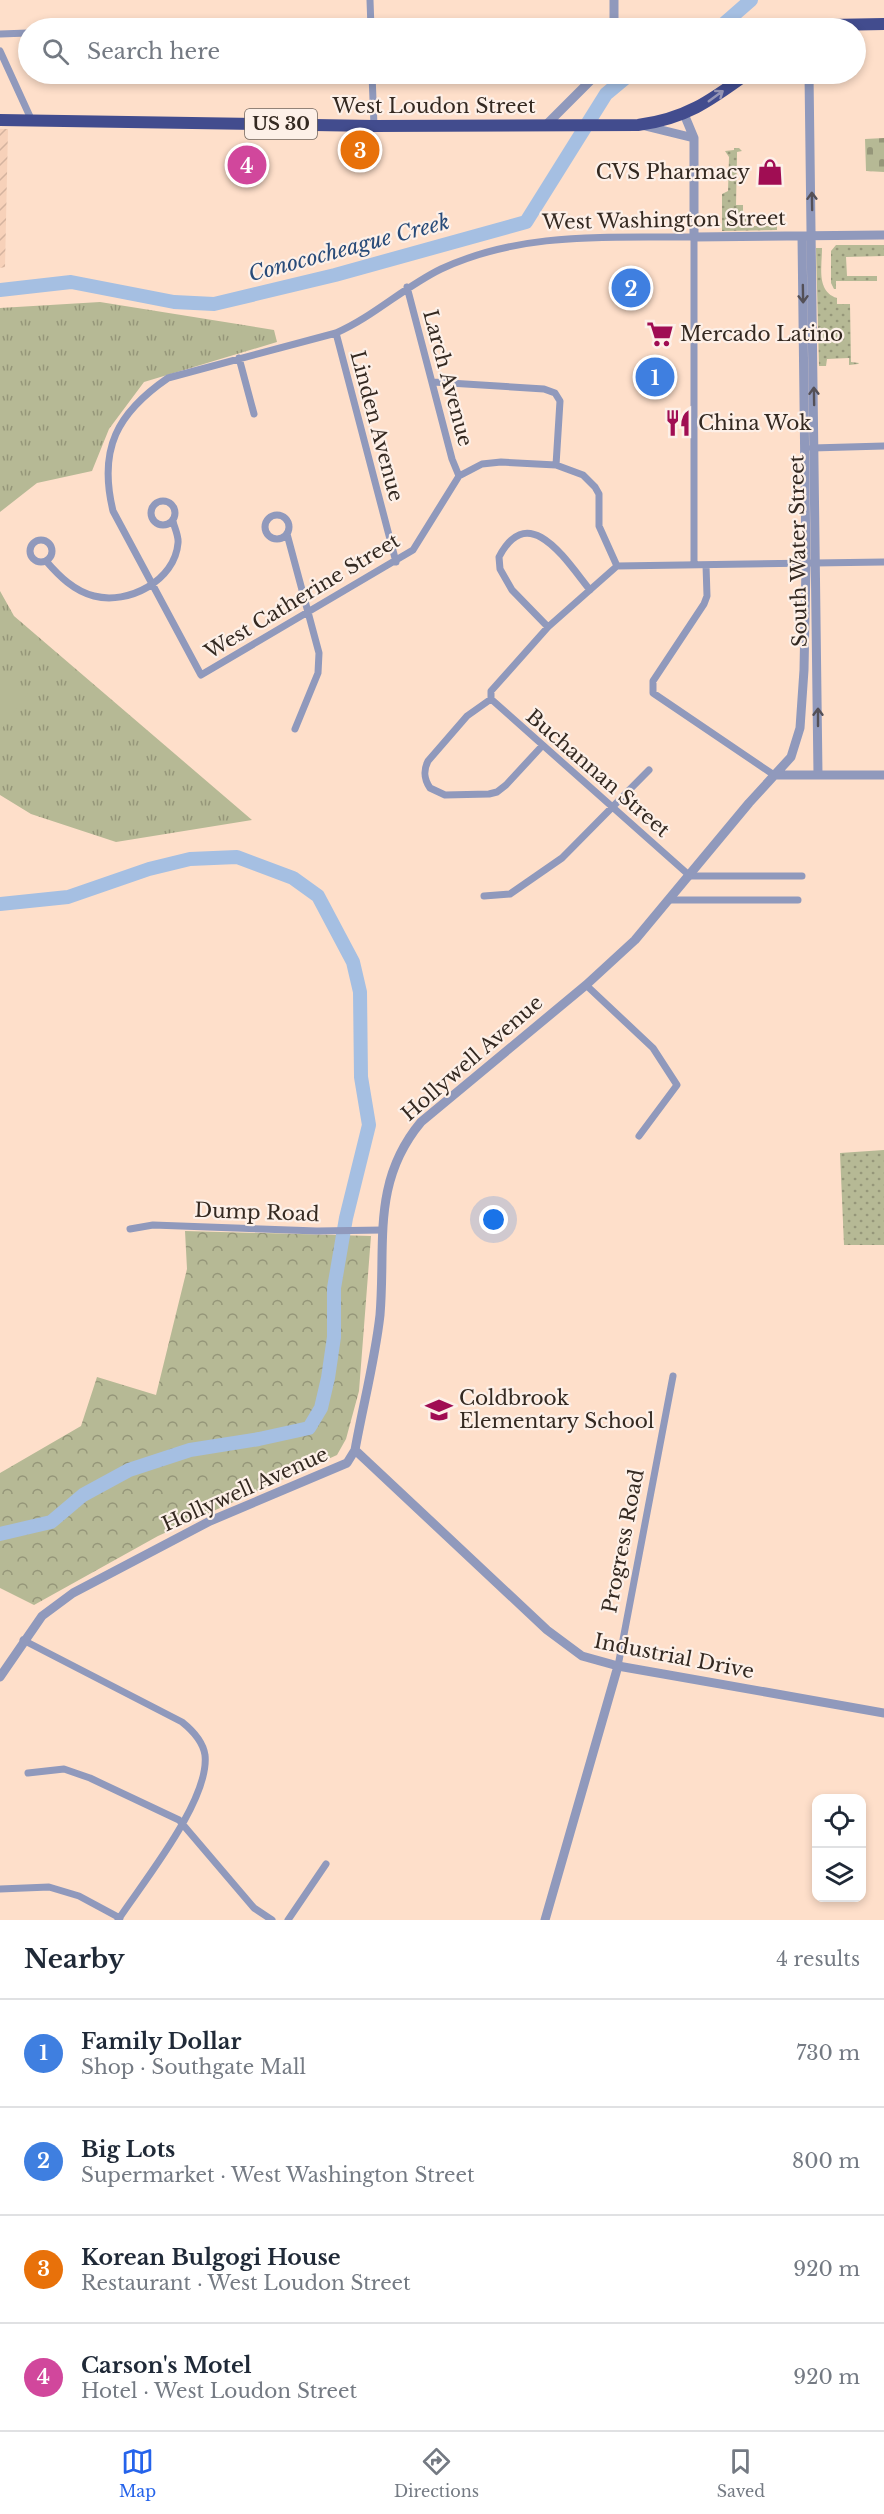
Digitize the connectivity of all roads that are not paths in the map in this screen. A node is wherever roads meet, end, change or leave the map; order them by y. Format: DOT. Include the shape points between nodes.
graph roads {
  1 [pos="370,0"];
  2 [pos="614,0"];
  3 [pos="370,18"];
  4 [pos="614,18"];
  5 [pos="866,24"];
  6 [pos="884,24"];
  7 [pos="18,33"];
  8 [pos="0,34"];
  9 [pos="0,51"];
  10 [pos="372,84"];
  11 [pos="587,84"];
  12 [pos="733,84"];
  13 [pos="809,84"];
  14 [pos="684,114"];
  15 [pos="0,120"];
  16 [pos="32,121"];
  17 [pos="638,125"];
  18 [pos="374,126"];
  19 [pos="545,126"];
  20 [pos="694,138"];
  21 [pos="812,235"];
  22 [pos="884,235"];
  23 [pos="802,236"];
  24 [pos="694,237"];
  25 [pos="407,287"];
  26 [pos="336,333"];
  27 [pos="239,358"];
  28 [pos="433,382"];
  29 [pos="254,414"];
  30 [pos="884,446"];
  31 [pos="804,448"];
  32 [pos="815,448"];
  33 [pos="556,465"];
  34 [pos="459,476"];
  35 [pos="173,520"];
  36 [pos="287,534"];
  37 [pos="46,561"];
  38 [pos="396,562"];
  39 [pos="884,562"];
  40 [pos="810,564"];
  41 [pos="694,565"];
  42 [pos="706,565"];
  43 [pos="617,566"];
  44 [pos="153,584"];
  45 [pos="590,590"];
  46 [pos="308,613"];
  47 [pos="548,627"];
  48 [pos="201,675"];
  49 [pos="491,695"];
  50 [pos="295,729"];
  51 [pos="543,746"];
  52 [pos="649,770"];
  53 [pos="774,775"];
  54 [pos="818,775"];
  55 [pos="884,775"];
  56 [pos="613,808"];
  57 [pos="690,876"];
  58 [pos="802,876"];
  59 [pos="484,896"];
  60 [pos="670,900"];
  61 [pos="798,900"];
  62 [pos="586,985"];
  63 [pos="639,1136"];
  64 [pos="130,1229"];
  65 [pos="383,1230"];
  66 [pos="673,1376"];
  67 [pos="355,1450"];
  68 [pos="23,1640"];
  69 [pos="618,1666"];
  70 [pos="0,1677"];
  71 [pos="884,1713"];
  72 [pos="28,1773"];
  73 [pos="183,1823"];
  74 [pos="326,1864"];
  75 [pos="0,1889"];
  76 [pos="119,1919"];
  77 [pos="272,1920"];
  78 [pos="288,1920"];
  79 [pos="545,1920"];
  1 -- 3 [label="street"];
  2 -- 4 [label="street"];
  5 -- 6 [label="highway"];
  7 -- 8 [label="street"];
  9 -- 16 [label="street"];
  10 -- 18 [label="street"];
  11 -- 19 [label="street"];
  14 -- 12 [label="highway, West Loudon Street / US 30, one-way"];
  21 -- 13 [label="street, South Water Street, one-way"];
  14 -- 17 [label="highway, West Loudon Street / US 30"];
  14 -- 20 [label="street"];
  15 -- 16 [label="highway, West Loudon Street / US 30"];
  16 -- 18 [label="highway, West Loudon Street / US 30"];
  17 -- 19 [label="highway, West Loudon Street / US 30"];
  17 -- 20 [label="street"];
  18 -- 19 [label="highway, West Loudon Street / US 30"];
  20 -- 24 [label="street"];
  21 -- 22 [label="street, West Washington Street"];
  21 -- 23 [label="street, West Washington Street"];
  32 -- 21 [label="street, South Water Street, one-way"];
  23 -- 24 [label="street, West Washington Street"];
  23 -- 31 [label="street, South Water Street, one-way"];
  24 -- 25 [label="street, West Washington Street" via="532,241 443,268"];
  24 -- 41 [label="street"];
  25 -- 26 [label="street, West Washington Street" via="353,326"];
  25 -- 28 [label="street, Larch Avenue"];
  26 -- 27 [label="street, West Washington Street"];
  26 -- 38 [label="street, Linden Avenue"];
  27 -- 29 [label="street"];
  27 -- 44 [label="street, West Washington Street" via="168,378 128,412 114,439 107,476 114,511"];
  28 -- 33 [label="street" via="555,393 560,401"];
  28 -- 34 [label="street, Larch Avenue"];
  30 -- 32 [label="street"];
  31 -- 32 [label="street"];
  31 -- 40 [label="street, South Water Street"];
  32 -- 40 [label="street, South Water Street"];
  33 -- 34 [label="street" via="482,464"];
  33 -- 43 [label="street" via="572,469 595,487 599,494 599,526"];
  34 -- 38 [label="street, West Catherine Street" via="413,550"];
  35 -- 44 [label="street" via="178,542 171,564"];
  36 -- 46 [label="street"];
  37 -- 44 [label="street" via="74,588 93,596 130,596"];
  38 -- 46 [label="street, West Catherine Street"];
  39 -- 40 [label="street"];
  40 -- 42 [label="street"];
  40 -- 53 [label="street, Hollywell Avenue" via="800,728 791,757"];
  54 -- 40 [label="street, South Water Street, one-way" via="818,669"];
  41 -- 42 [label="street"];
  41 -- 43 [label="street"];
  42 -- 53 [label="street" via="704,604 651,688"];
  43 -- 45 [label="street"];
  44 -- 48 [label="street, West Washington Street"];
  45 -- 47 [label="street"];
  45 -- 47 [label="street" via="543,537 527,533 506,544 499,557 505,579"];
  46 -- 48 [label="street, West Catherine Street"];
  46 -- 50 [label="street" via="319,653 318,673"];
  47 -- 49 [label="street"];
  49 -- 51 [label="street, Buchannan Street"];
  49 -- 51 [label="street" via="428,761 424,776 430,788 444,795 497,792"];
  51 -- 56 [label="street, Buchannan Street"];
  52 -- 56 [label="street"];
  53 -- 54 [label="street"];
  53 -- 57 [label="street, Hollywell Avenue"];
  54 -- 55 [label="street"];
  56 -- 57 [label="street, Buchannan Street"];
  56 -- 59 [label="street" via="539,875 510,894"];
  57 -- 58 [label="street"];
  57 -- 60 [label="street, Hollywell Avenue"];
  60 -- 61 [label="street"];
  60 -- 62 [label="street, Hollywell Avenue" via="635,940"];
  62 -- 63 [label="street" via="653,1048 677,1085"];
  62 -- 65 [label="street, Hollywell Avenue" via="421,1122 406,1139 386,1190"];
  64 -- 65 [label="street, Dump Road" via="153,1225"];
  65 -- 67 [label="street, Hollywell Avenue" via="377,1337"];
  66 -- 69 [label="street, Progress Road"];
  67 -- 68 [label="street, Hollywell Avenue" via="347,1463 210,1521 73,1593 51,1607"];
  67 -- 69 [label="street, Industrial Drive" via="562,1643 582,1656"];
  68 -- 70 [label="street, Hollywell Avenue"];
  68 -- 73 [label="street" via="182,1722 194,1732 205,1753 205,1771 200,1791"];
  69 -- 71 [label="street, Industrial Drive"];
  69 -- 79 [label="street, Progress Road"];
  72 -- 73 [label="street" via="64,1769"];
  73 -- 76 [label="street"];
  73 -- 77 [label="street" via="254,1908"];
  74 -- 78 [label="street"];
  75 -- 76 [label="street" via="49,1887 79,1896"];
}
